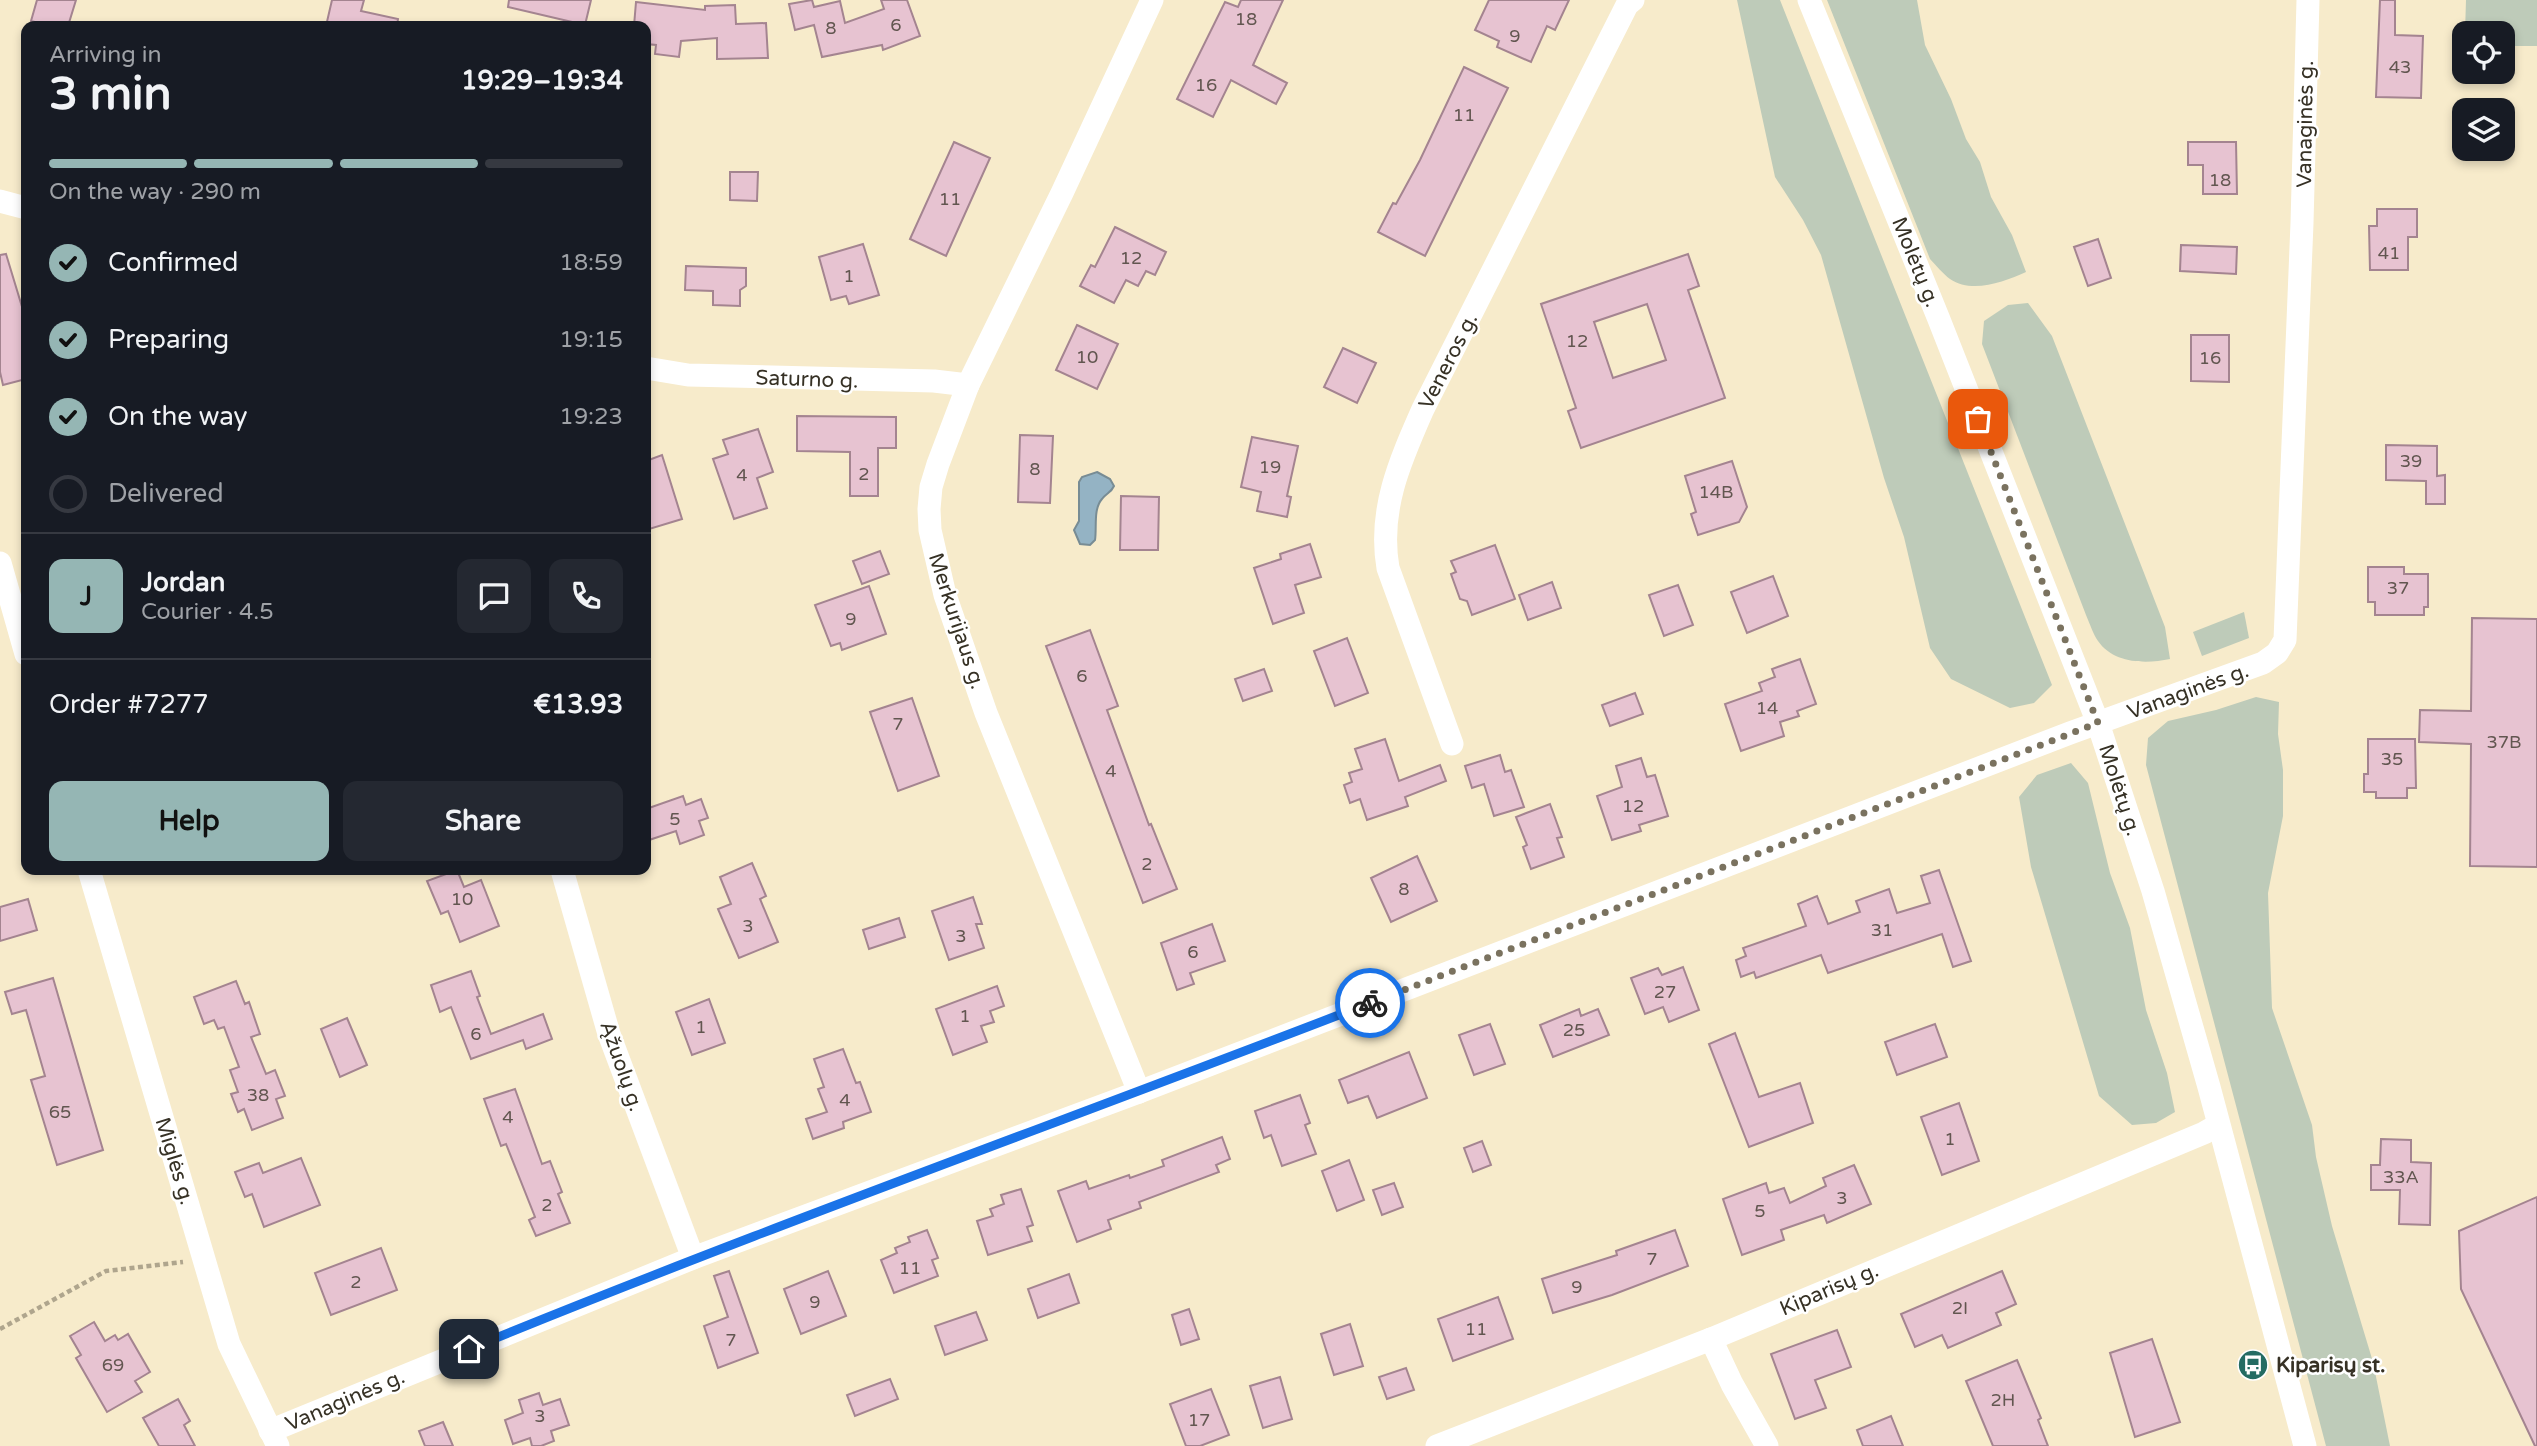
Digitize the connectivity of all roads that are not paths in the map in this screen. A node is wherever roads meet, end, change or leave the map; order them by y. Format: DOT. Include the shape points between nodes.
graph roads {
  1 [pos="1152,0"];
  2 [pos="1633,0"];
  3 [pos="1809,0"];
  4 [pos="2308,0"];
  5 [pos="0,201"];
  6 [pos="21,207"];
  7 [pos="651,369"];
  8 [pos="968,385"];
  9 [pos="0,563"];
  10 [pos="21,636"];
  11 [pos="2098,723"];
  12 [pos="1452,744"];
  13 [pos="90,875"];
  14 [pos="563,875"];
  15 [pos="1139,1092"];
  16 [pos="2218,1125"];
  17 [pos="693,1258"];
  18 [pos="1711,1339"];
  19 [pos="274,1439"];
  20 [pos="1437,1446"];
  21 [pos="1767,1446"];
  22 [pos="2305,1446"];
  1 -- 8 [label="street, Merkurijaus g."];
  2 -- 12 [label="street, Veneros g." via="1423,409 1388,503 1388,568"];
  3 -- 11 [label="street, Molėtų g."];
  4 -- 11 [label="street, Vanaginės g." via="2285,640 2263,663"];
  5 -- 6 [label="street"];
  7 -- 8 [label="street, Saturno g."];
  8 -- 15 [label="street, Merkurijaus g." via="931,487 934,552 986,713"];
  9 -- 10 [label="street"];
  11 -- 15 [label="street, Vanaginės g."];
  11 -- 16 [label="street, Molėtų g." via="2153,891"];
  13 -- 19 [label="street, Miglės g." via="229,1344"];
  14 -- 17 [label="street, Ąžuolų g." via="609,1034"];
  15 -- 17 [label="street, Vanaginės g."];
  16 -- 18 [label="street, Kiparisų g."];
  16 -- 22 [label="street, Molėtų g."];
  17 -- 19 [label="street, Vanaginės g."];
  18 -- 20 [label="street, Kiparisų g."];
  18 -- 21 [label="street"];
}
